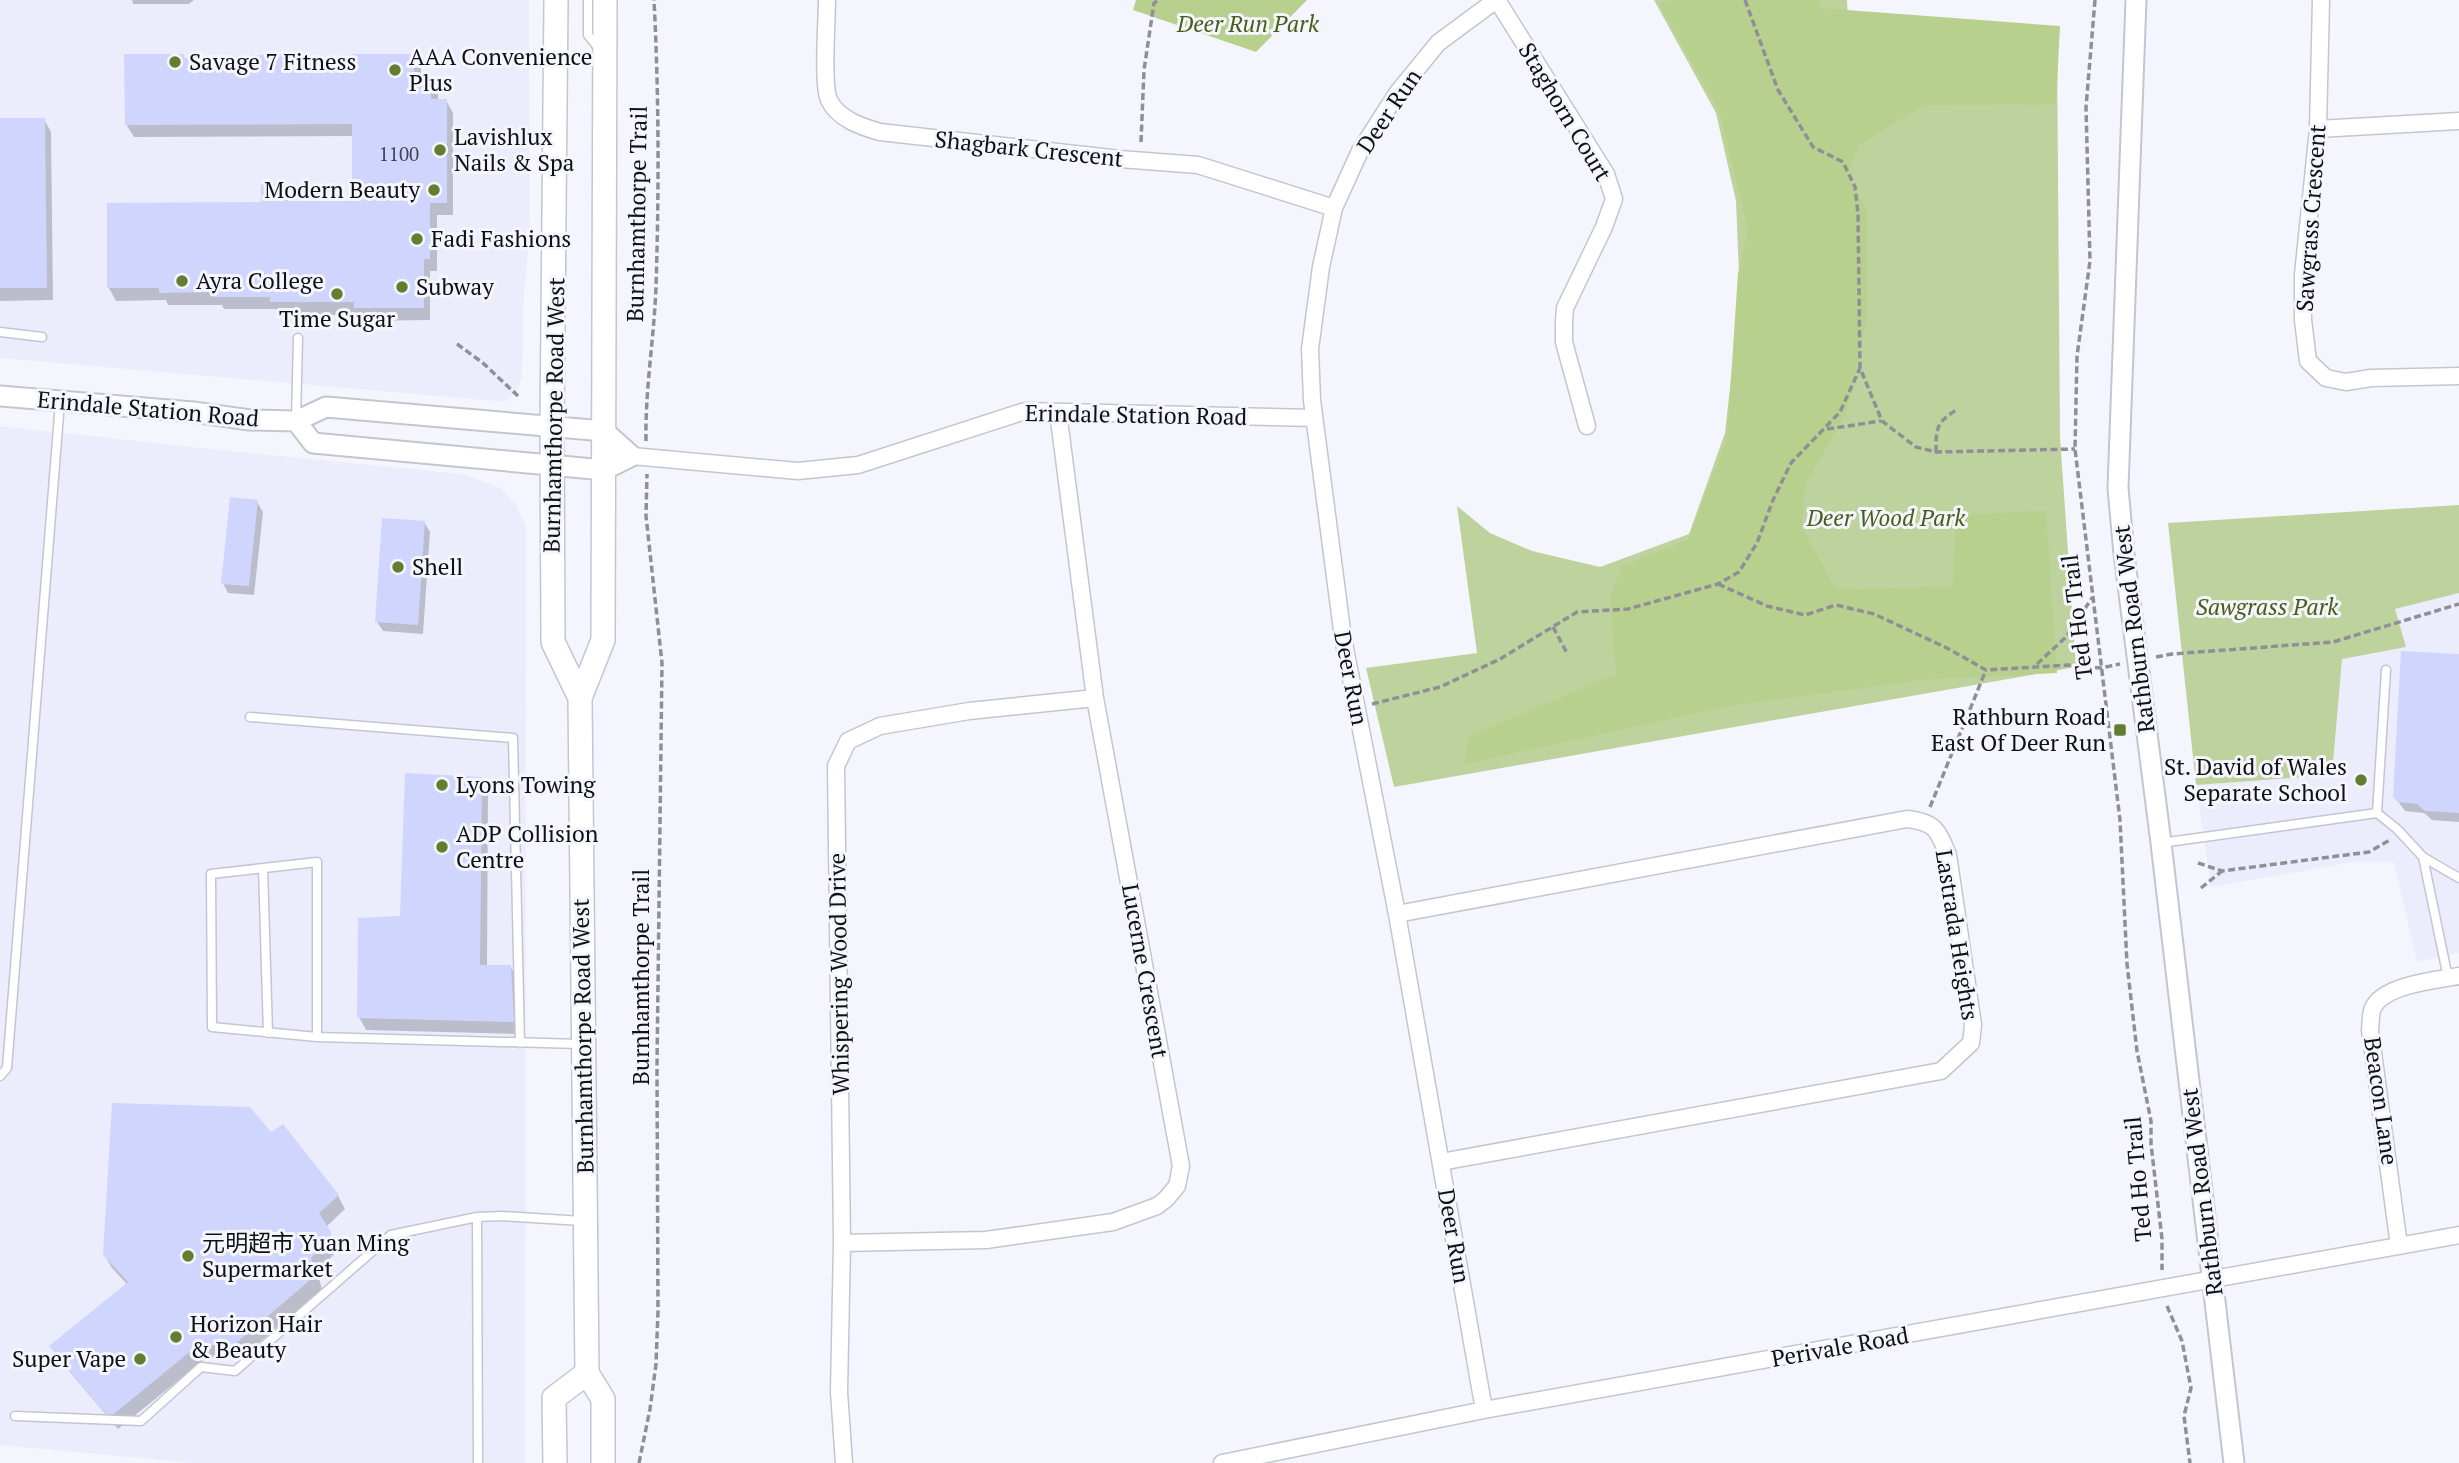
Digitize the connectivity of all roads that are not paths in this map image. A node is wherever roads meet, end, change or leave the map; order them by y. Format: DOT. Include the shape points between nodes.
graph roads {
  1 [pos="556,0"];
  2 [pos="588,0"];
  3 [pos="605,0"];
  4 [pos="827,0"];
  5 [pos="1496,0"];
  6 [pos="2136,0"];
  7 [pos="2320,0"];
  8 [pos="605,55"];
  9 [pos="2459,121"];
  10 [pos="2318,129"];
  11 [pos="1334,208"];
  12 [pos="0,332"];
  13 [pos="42,337"];
  14 [pos="298,338"];
  15 [pos="2459,376"];
  16 [pos="0,396"];
  17 [pos="60,402"];
  18 [pos="1058,412"];
  19 [pos="1314,418"];
  20 [pos="296,421"];
  21 [pos="1587,426"];
  22 [pos="552,427"];
  23 [pos="604,431"];
  24 [pos="632,456"];
  25 [pos="552,465"];
  26 [pos="604,470"];
  27 [pos="2386,670"];
  28 [pos="580,698"];
  29 [pos="1095,698"];
  30 [pos="250,717"];
  31 [pos="2376,813"];
  32 [pos="2161,843"];
  33 [pos="2423,857"];
  34 [pos="263,868"];
  35 [pos="2459,878"];
  36 [pos="1397,914"];
  37 [pos="2454,977"];
  38 [pos="268,1033"];
  39 [pos="317,1037"];
  40 [pos="520,1043"];
  41 [pos="583,1044"];
  42 [pos="0,1076"];
  43 [pos="1441,1162"];
  44 [pos="477,1217"];
  45 [pos="585,1221"];
  46 [pos="2459,1235"];
  47 [pos="842,1243"];
  48 [pos="2399,1246"];
  49 [pos="2213,1280"];
  50 [pos="587,1373"];
  51 [pos="1484,1410"];
  52 [pos="15,1416"];
  53 [pos="1270,1459"];
  54 [pos="478,1463"];
  55 [pos="555,1463"];
  56 [pos="603,1463"];
  57 [pos="844,1463"];
  58 [pos="1222,1463"];
  59 [pos="2234,1463"];
  1 -- 22 [label="main road, Burnhamthorpe Road West"];
  2 -- 8 [label="lane" via="588,36"];
  3 -- 8 [label="main road, Burnhamthorpe Road West"];
  4 -- 11 [label="street, Shagbark Crescent" via="829,100 858,125 880,132 1198,165"];
  5 -- 11 [label="street, Deer Run" via="1438,43 1398,92 1360,151"];
  5 -- 21 [label="street, Staghorn Court" via="1606,174 1614,199 1565,308 1564,342"];
  6 -- 32 [label="street, Rathburn Road West" via="2118,488"];
  7 -- 10 [label="street, Sawgrass Crescent"];
  8 -- 23 [label="main road, Burnhamthorpe Road West"];
  9 -- 10 [label="street"];
  10 -- 15 [label="street, Sawgrass Crescent" via="2303,275 2308,361 2326,378 2346,382"];
  11 -- 19 [label="street, Deer Run" via="1310,349"];
  12 -- 13 [label="lane"];
  14 -- 20 [label="lane"];
  16 -- 17 [label="street, Erindale Station Road"];
  17 -- 20 [label="street, Erindale Station Road"];
  17 -- 42 [label="lane" via="7,1068"];
  18 -- 19 [label="street, Erindale Station Road"];
  18 -- 24 [label="street, Erindale Station Road" via="1025,411 858,465 798,471"];
  18 -- 29 [label="street, Lucerne Crescent"];
  19 -- 36 [label="street, Deer Run" via="1343,638"];
  20 -- 22 [label="street, Erindale Station Road" via="326,407"];
  20 -- 25 [label="street" via="313,443"];
  22 -- 23 [label="street, Erindale Station Road"];
  22 -- 25 [label="main road, Burnhamthorpe Road West"];
  23 -- 24 [label="street"];
  23 -- 26 [label="main road, Burnhamthorpe Road West"];
  24 -- 26 [label="street"];
  25 -- 26 [label="street"];
  25 -- 28 [label="main road, Burnhamthorpe Road West" via="553,642"];
  26 -- 28 [label="main road, Burnhamthorpe Road West" via="603,640"];
  27 -- 31 [label="lane"];
  28 -- 41 [label="main road, Burnhamthorpe Road West"];
  29 -- 47 [label="street, Whispering Wood Drive" via="880,726 848,741 836,766"];
  29 -- 47 [label="street, Lucerne Crescent" via="1181,1166 1177,1186 1157,1206 1113,1222 986,1240"];
  30 -- 40 [label="lane" via="513,738"];
  31 -- 32 [label="lane"];
  31 -- 33 [label="lane"];
  32 -- 49 [label="street, Rathburn Road West"];
  33 -- 35 [label="lane"];
  33 -- 37 [label="lane"];
  34 -- 38 [label="lane"];
  34 -- 38 [label="lane" via="211,874 212,1027"];
  34 -- 39 [label="lane" via="317,862"];
  36 -- 43 [label="street, Deer Run"];
  36 -- 43 [label="street, Lastrada Heights" via="1907,819 1925,821 1939,834 1948,855 1973,1025 1971,1043 1941,1071"];
  37 -- 48 [label="street, Beacon Lane" via="2385,994 2373,1009 2370,1031"];
  38 -- 39 [label="lane"];
  39 -- 40 [label="lane"];
  40 -- 41 [label="lane"];
  41 -- 45 [label="main road, Burnhamthorpe Road West"];
  43 -- 51 [label="street, Deer Run"];
  44 -- 45 [label="lane"];
  44 -- 52 [label="lane" via="391,1236 235,1371 201,1367 141,1421"];
  44 -- 54 [label="lane"];
  45 -- 50 [label="main road, Burnhamthorpe Road West"];
  46 -- 48 [label="street, Perivale Road"];
  47 -- 57 [label="street, Whispering Wood Drive" via="839,1392"];
  48 -- 49 [label="street, Perivale Road"];
  49 -- 51 [label="street, Perivale Road"];
  49 -- 59 [label="street, Rathburn Road West"];
  50 -- 55 [label="main road" via="554,1398"];
  50 -- 56 [label="main road, Burnhamthorpe Road West" via="603,1399"];
  51 -- 53 [label="street, Perivale Road"];
  53 -- 58 [label="street, Perivale Road"];
}
